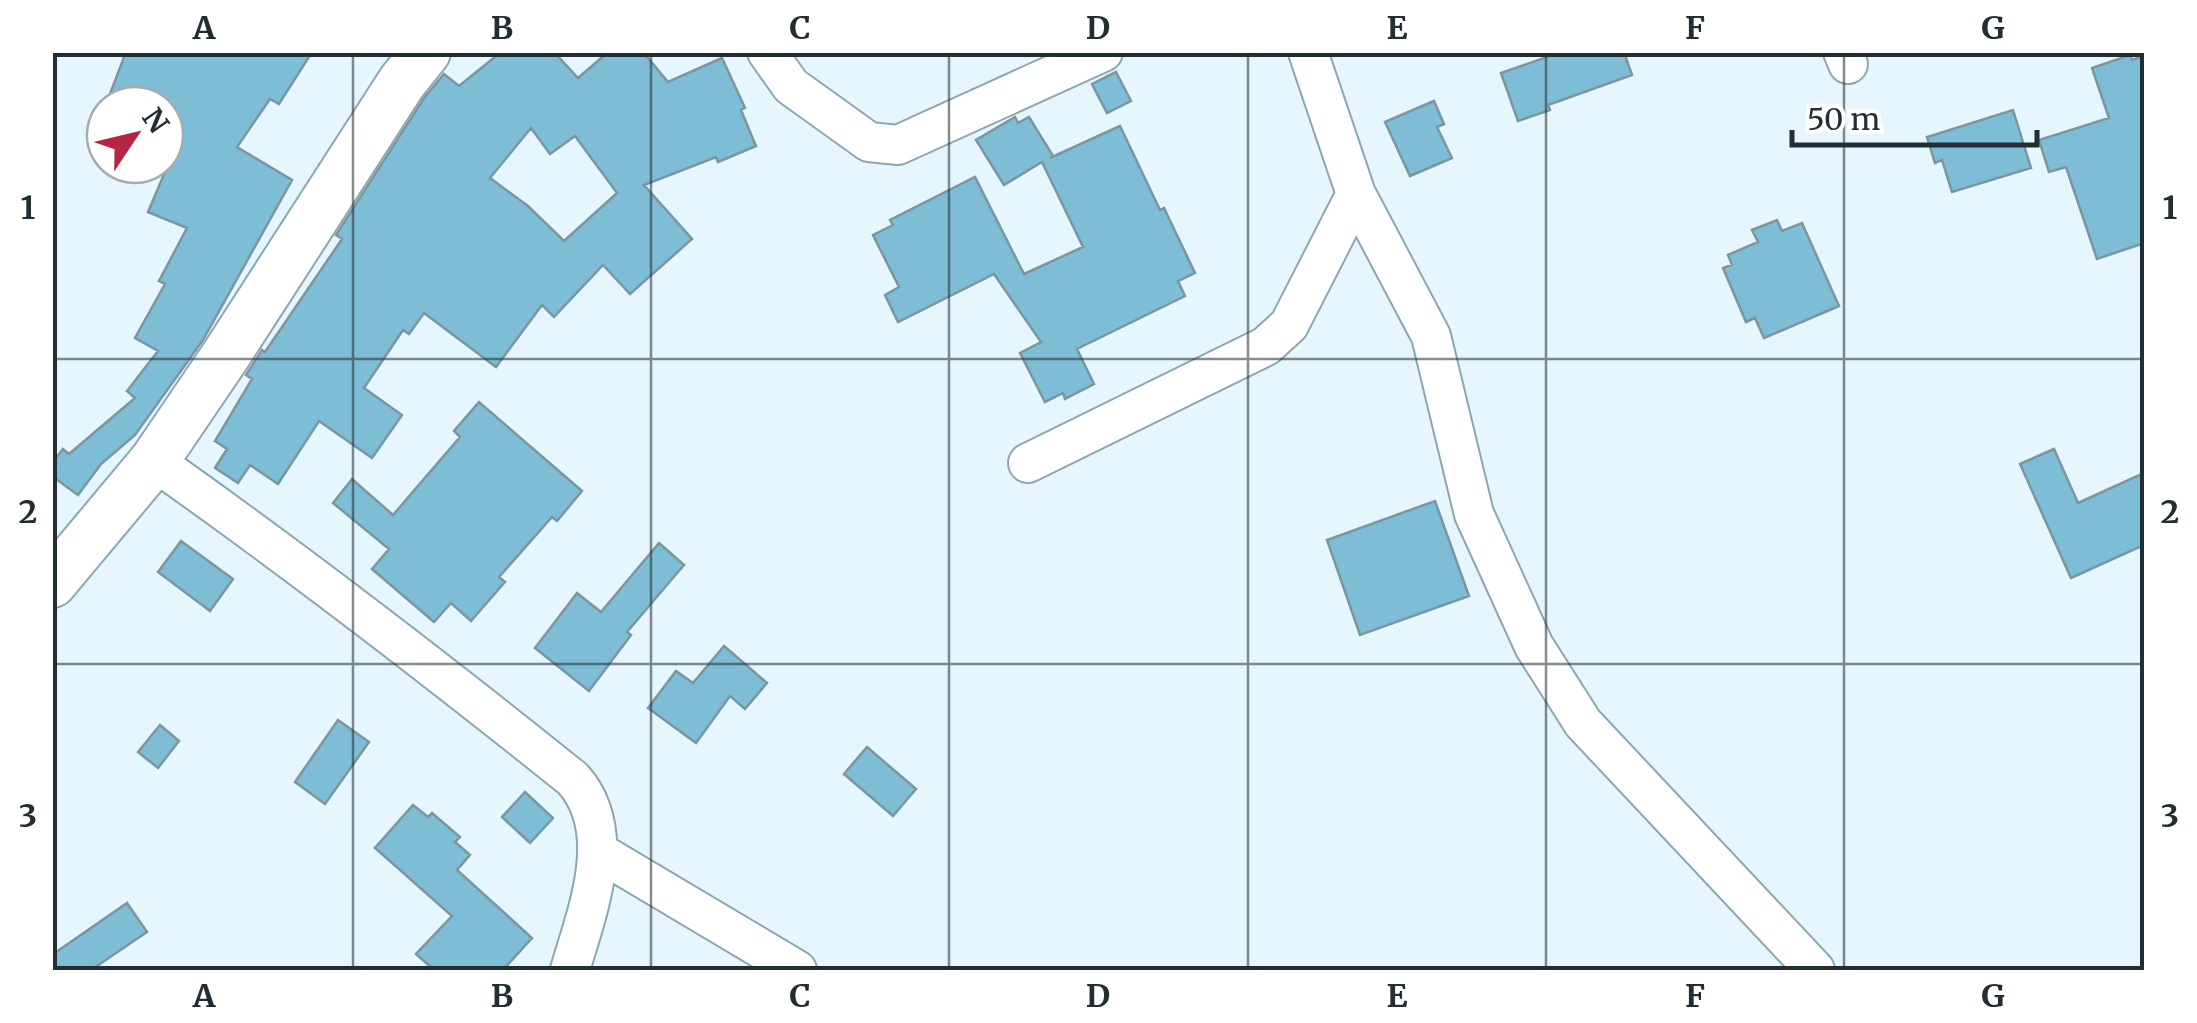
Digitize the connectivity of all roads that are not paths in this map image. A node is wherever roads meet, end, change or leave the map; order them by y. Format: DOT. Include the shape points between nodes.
graph roads {
  1 [pos="426,52"];
  2 [pos="767,52"];
  3 [pos="1104,52"];
  4 [pos="1308,52"];
  5 [pos="1356,194"];
  6 [pos="154,460"];
  7 [pos="1028,463"];
  8 [pos="57,567"];
  9 [pos="597,851"];
  10 [pos="570,970"];
  11 [pos="797,970"];
  12 [pos="1815,970"];
  1 -- 6 [label="street"];
  2 -- 3 [label="street" via="791,86 870,142 898,145"];
  4 -- 5 [label="street"];
  5 -- 7 [label="street" via="1290,326 1266,346"];
  5 -- 12 [label="street" via="1431,336 1474,514 1534,646 1583,723"];
  6 -- 8 [label="street"];
  6 -- 9 [label="street" via="573,779 594,809"];
  9 -- 10 [label="street"];
  9 -- 11 [label="street"];
}
